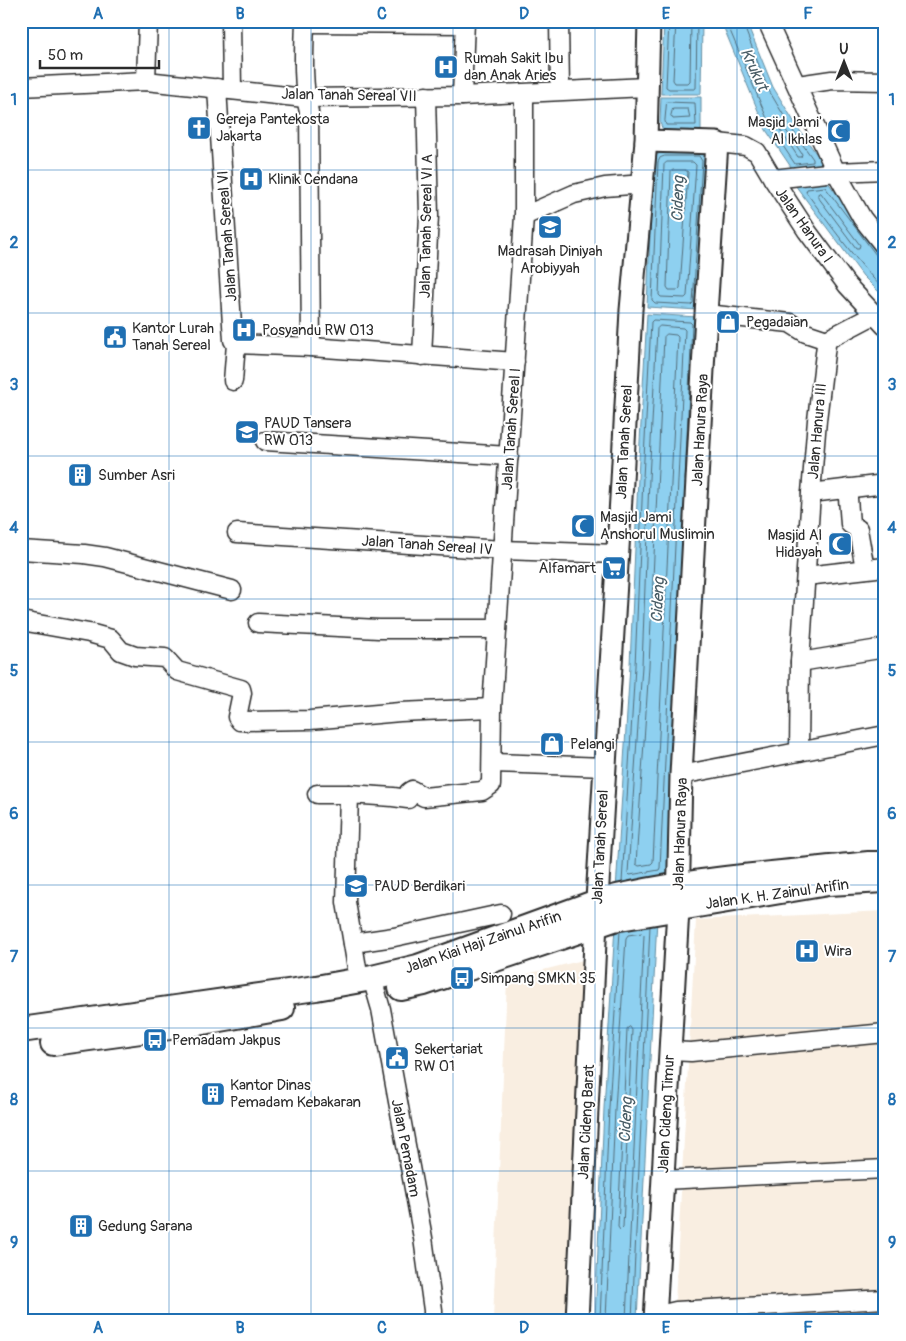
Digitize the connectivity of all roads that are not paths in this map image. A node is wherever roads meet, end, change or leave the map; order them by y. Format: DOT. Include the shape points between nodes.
graph roads {
  1 [pos="148,21"];
  2 [pos="231,21"];
  3 [pos="559,21"];
  4 [pos="649,21"];
  5 [pos="767,21"];
  6 [pos="305,22"];
  7 [pos="465,23"];
  8 [pos="146,81"];
  9 [pos="885,81"];
  10 [pos="798,85"];
  11 [pos="21,87"];
  12 [pos="646,87"];
  13 [pos="225,89"];
  14 [pos="560,90"];
  15 [pos="524,94"];
  16 [pos="426,96"];
  17 [pos="462,96"];
  18 [pos="306,98"];
  19 [pos="650,141"];
  20 [pos="709,142"];
  21 [pos="885,170"];
  22 [pos="831,173"];
  23 [pos="773,179"];
  24 [pos="643,184"];
  25 [pos="524,216"];
  26 [pos="885,246"];
  27 [pos="706,314"];
  28 [pos="879,321"];
  29 [pos="827,340"];
  30 [pos="236,344"];
  31 [pos="311,347"];
  32 [pos="422,356"];
  33 [pos="515,362"];
  34 [pos="233,381"];
  35 [pos="265,441"];
  36 [pos="509,456"];
  37 [pos="885,484"];
  38 [pos="848,488"];
  39 [pos="811,493"];
  40 [pos="237,533"];
  41 [pos="21,550"];
  42 [pos="502,550"];
  43 [pos="617,554"];
  44 [pos="885,567"];
  45 [pos="864,569"];
  46 [pos="806,576"];
  47 [pos="232,590"];
  48 [pos="21,622"];
  49 [pos="258,623"];
  50 [pos="497,629"];
  51 [pos="885,648"];
  52 [pos="800,662"];
  53 [pos="492,708"];
  54 [pos="885,735"];
  55 [pos="799,752"];
  56 [pos="492,763"];
  57 [pos="605,766"];
  58 [pos="682,775"];
  59 [pos="317,794"];
  60 [pos="349,794"];
  61 [pos="885,864"];
  62 [pos="885,880"];
  63 [pos="674,898"];
  64 [pos="606,910"];
  65 [pos="492,940"];
  66 [pos="353,943"];
  67 [pos="369,984"];
  68 [pos="885,1033"];
  69 [pos="36,1034"];
  70 [pos="21,1046"];
  71 [pos="670,1051"];
  72 [pos="885,1169"];
  73 [pos="663,1180"];
  74 [pos="885,1299"];
  75 [pos="655,1318"];
  76 [pos="433,1320"];
  77 [pos="577,1320"];
  1 -- 8 [label="street"];
  2 -- 13 [label="street, Jalan Tanah Sereal VI"];
  3 -- 14 [label="street"];
  4 -- 12 [label="street, Jalan Tanah Sereal"];
  5 -- 10 [label="street"];
  6 -- 7 [label="street"];
  6 -- 18 [label="street"];
  7 -- 17 [label="street"];
  8 -- 11 [label="street, Jalan Tanah Sereal VII"];
  8 -- 13 [label="street, Jalan Tanah Sereal VII"];
  9 -- 10 [label="street" via="832,80"];
  10 -- 22 [label="street"];
  12 -- 14 [label="street, Jalan Tanah Sereal VII"];
  12 -- 19 [label="street, Jalan Tanah Sereal"];
  13 -- 18 [label="street, Jalan Tanah Sereal VII"];
  13 -- 30 [label="street, Jalan Tanah Sereal VI" via="233,340"];
  14 -- 15 [label="street, Jalan Tanah Sereal VII"];
  15 -- 17 [label="street, Jalan Tanah Sereal VII"];
  15 -- 25 [label="street, Jalan Tanah Sereal I"];
  16 -- 17 [label="street, Jalan Tanah Sereal VII"];
  16 -- 18 [label="street, Jalan Tanah Sereal VII"];
  16 -- 32 [label="street, Jalan Tanah Sereal VI A" via="429,216"];
  18 -- 31 [label="street" via="309,112"];
  19 -- 20 [label="street"];
  19 -- 24 [label="street, Jalan Tanah Sereal"];
  20 -- 23 [label="street, Jalan Hanura I" via="751,147"];
  20 -- 27 [label="street, Jalan Hanura Raya"];
  21 -- 22 [label="street"];
  22 -- 23 [label="street"];
  22 -- 26 [label="street"];
  23 -- 28 [label="street, Jalan Hanura I" via="847,285"];
  24 -- 25 [label="street" via="574,194"];
  24 -- 43 [label="street, Jalan Tanah Sereal" via="630,310"];
  25 -- 33 [label="street, Jalan Tanah Sereal I"];
  27 -- 29 [label="street" via="790,323"];
  27 -- 58 [label="street, Jalan Hanura Raya"];
  28 -- 29 [label="street"];
  29 -- 39 [label="street, Jalan Hanura III"];
  30 -- 31 [label="street"];
  30 -- 34 [label="street, Jalan Tanah Sereal VI"];
  31 -- 32 [label="street"];
  32 -- 33 [label="street"];
  33 -- 36 [label="street, Jalan Tanah Sereal I"];
  35 -- 36 [label="street"];
  36 -- 42 [label="street, Jalan Tanah Sereal I"];
  37 -- 38 [label="street"];
  38 -- 39 [label="street"];
  38 -- 45 [label="street" via="850,524 858,529"];
  39 -- 46 [label="street, Jalan Hanura III"];
  40 -- 42 [label="street, Jalan Tanah Sereal IV"];
  41 -- 47 [label="street" via="105,557"];
  42 -- 43 [label="street, Jalan Tanah Sereal IV"];
  42 -- 50 [label="street, Jalan Tanah Sereal I"];
  43 -- 57 [label="street, Jalan Tanah Sereal"];
  44 -- 45 [label="street"];
  45 -- 46 [label="street"];
  46 -- 52 [label="street, Jalan Hanura III"];
  48 -- 53 [label="street" via="112,639 121,651 135,656 165,658 177,671 241,689 237,717 240,721 310,720"];
  49 -- 50 [label="street" via="379,629"];
  50 -- 53 [label="street, Jalan Tanah Sereal I"];
  51 -- 52 [label="street"];
  52 -- 55 [label="street, Jalan Hanura III"];
  53 -- 56 [label="street, Jalan Tanah Sereal I"];
  54 -- 55 [label="street"];
  55 -- 58 [label="street"];
  56 -- 57 [label="street"];
  56 -- 60 [label="street, Jalan Tanah Sereal I" via="491,785 475,792 424,797 412,790 405,800"];
  57 -- 64 [label="street, Jalan Tanah Sereal"];
  58 -- 63 [label="street, Jalan Hanura Raya"];
  59 -- 60 [label="street"];
  60 -- 66 [label="street, Jalan Pemadam" via="346,902"];
  61 -- 63 [label="main road, Jalan Kiai Haji Zainul Arifin" via="869,864"];
  62 -- 63 [label="main road, Jalan K. H. Zainul Arifin"];
  63 -- 64 [label="main road, Jalan Kiai Haji Zainul Arifin"];
  63 -- 71 [label="street, Jalan Cideng Timur"];
  64 -- 65 [label="main road, Jalan Kiai Haji Zainul Arifin"];
  64 -- 67 [label="main road, Jalan Kiai Haji Zainul Arifin" via="424,983"];
  64 -- 77 [label="street, Jalan Cideng Barat"];
  65 -- 66 [label="street" via="494,915"];
  65 -- 67 [label="main road, Jalan Kiai Haji Zainul Arifin"];
  66 -- 67 [label="street, Jalan Pemadam"];
  67 -- 69 [label="main road, Jalan Kiai Haji Zainul Arifin" via="192,1024"];
  67 -- 76 [label="street, Jalan Pemadam" via="381,1009 423,1238"];
  68 -- 71 [label="street" via="691,1052"];
  69 -- 70 [label="main road, Jalan Kiai Haji Zainul Arifin"];
  71 -- 73 [label="street, Jalan Cideng Timur"];
  72 -- 73 [label="street"];
  73 -- 75 [label="street, Jalan Cideng Timur"];
  74 -- 75 [label="street" via="676,1311"];
}
